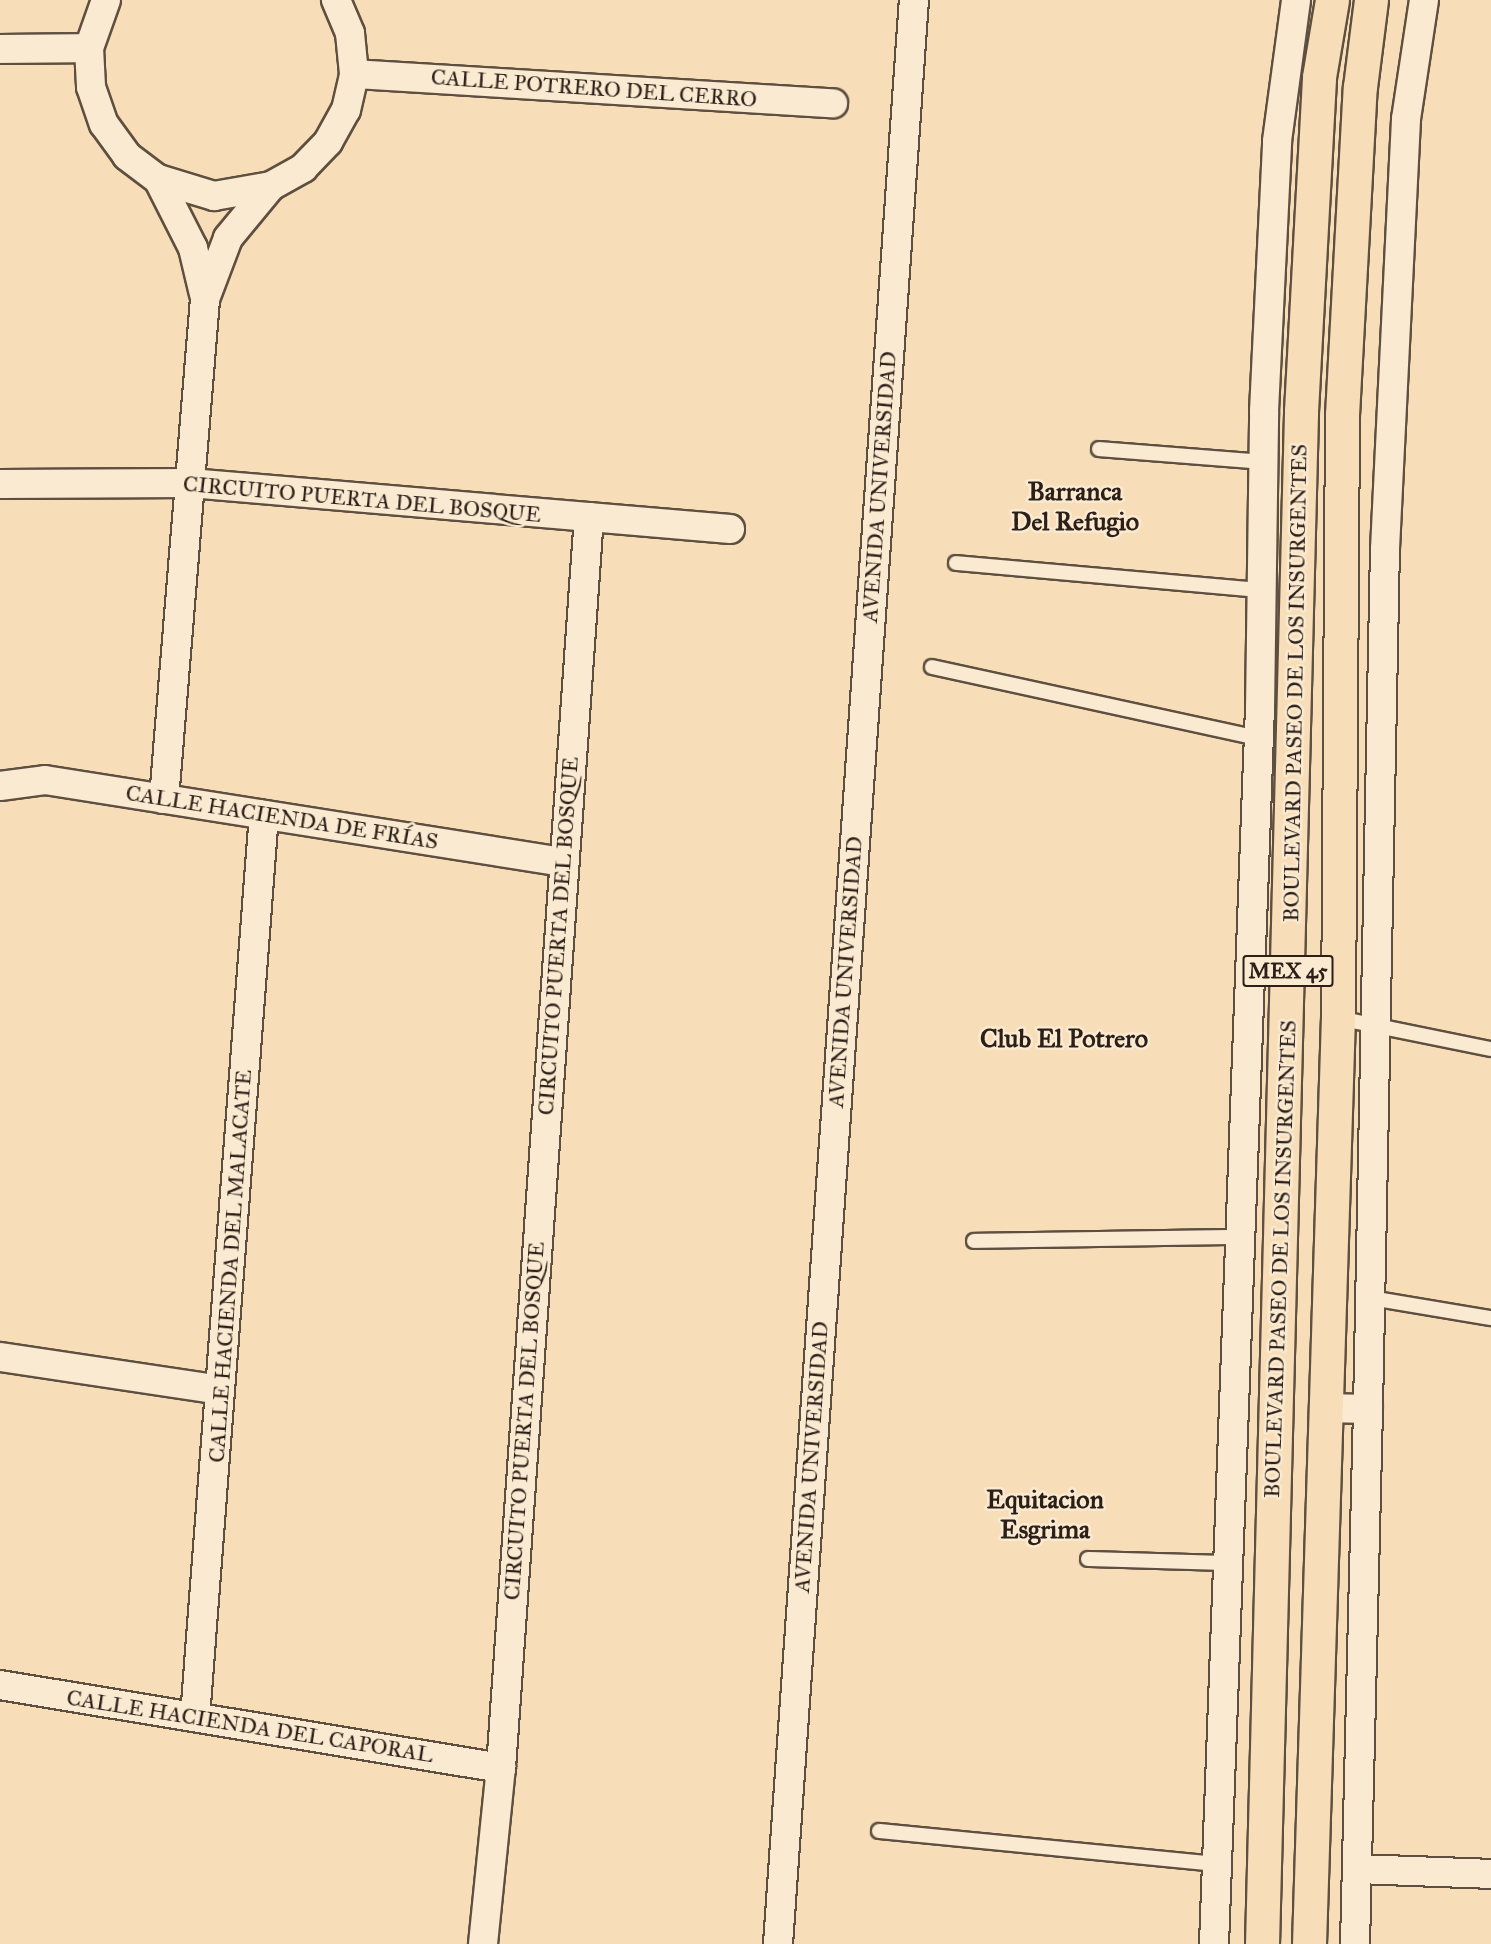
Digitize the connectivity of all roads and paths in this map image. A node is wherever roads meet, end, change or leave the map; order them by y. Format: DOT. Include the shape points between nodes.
graph roads {
  1 [pos="106,0"];
  2 [pos="336,0"];
  3 [pos="914,0"];
  4 [pos="1296,0"];
  5 [pos="1332,0"];
  6 [pos="1371,0"];
  7 [pos="1424,0"];
  8 [pos="0,48"];
  9 [pos="89,48"];
  10 [pos="1283,72"];
  11 [pos="354,74"];
  12 [pos="1319,77"];
  13 [pos="833,103"];
  14 [pos="158,179"];
  15 [pos="271,186"];
  16 [pos="205,299"];
  17 [pos="1264,411"];
  18 [pos="1301,411"];
  19 [pos="1099,448"];
  20 [pos="1263,462"];
  21 [pos="189,483"];
  22 [pos="0,484"];
  23 [pos="589,517"];
  24 [pos="730,529"];
  25 [pos="956,563"];
  26 [pos="1261,590"];
  27 [pos="932,667"];
  28 [pos="1260,709"];
  29 [pos="1296,710"];
  30 [pos="1258,738"];
  31 [pos="0,786"];
  32 [pos="164,799"];
  33 [pos="264,814"];
  34 [pos="563,862"];
  35 [pos="1338,1018"];
  36 [pos="1377,1028"];
  37 [pos="1491,1049"];
  38 [pos="1240,1207"];
  39 [pos="1282,1209"];
  40 [pos="1239,1237"];
  41 [pos="974,1241"];
  42 [pos="1371,1299"];
  43 [pos="1491,1318"];
  44 [pos="0,1357"];
  45 [pos="220,1390"];
  46 [pos="1324,1408"];
  47 [pos="1368,1409"];
  48 [pos="1088,1559"];
  49 [pos="1226,1563"];
  50 [pos="0,1685"];
  51 [pos="195,1717"];
  52 [pos="501,1768"];
  53 [pos="879,1831"];
  54 [pos="1214,1864"];
  55 [pos="1357,1869"];
  56 [pos="1491,1874"];
  57 [pos="483,1944"];
  58 [pos="778,1944"];
  59 [pos="1214,1944"];
  60 [pos="1262,1944"];
  61 [pos="1309,1944"];
  62 [pos="1355,1944"];
  1 -- 9 [label="street"];
  2 -- 11 [label="street" via="350,33"];
  3 -- 58 [label="street, AVENIDA UNIVERSIDAD"];
  4 -- 10 [label="street"];
  5 -- 12 [label="main road, BOULEVARD PASEO DE LOS INSURGENTES / MEX 45"];
  6 -- 35 [label="main road, BOULEVARD PASEO DE LOS INSURGENTES / MEX 45" via="1360,87 1342,415"];
  7 -- 36 [label="street" via="1406,119 1399,223 1384,591"];
  8 -- 9 [label="street"];
  9 -- 14 [label="street" via="91,87 104,124 127,156"];
  10 -- 12 [label="street"];
  10 -- 17 [label="street"];
  11 -- 13 [label="street, CALLE POTRERO DEL CERRO"];
  11 -- 15 [label="street" via="346,110 328,142 303,168"];
  12 -- 18 [label="main road, BOULEVARD PASEO DE LOS INSURGENTES / MEX 45"];
  14 -- 15 [label="street" via="214,196"];
  14 -- 16 [label="street" via="193,248"];
  15 -- 16 [label="street" via="228,238"];
  16 -- 21 [label="street"];
  17 -- 18 [label="street"];
  17 -- 20 [label="street"];
  18 -- 29 [label="main road, BOULEVARD PASEO DE LOS INSURGENTES / MEX 45"];
  19 -- 20 [label="lane"];
  20 -- 26 [label="street"];
  21 -- 22 [label="street, CIRCUITO PUERTA DEL BOSQUE"];
  21 -- 23 [label="street, CIRCUITO PUERTA DEL BOSQUE"];
  21 -- 32 [label="street"];
  23 -- 24 [label="street"];
  23 -- 34 [label="street, CIRCUITO PUERTA DEL BOSQUE"];
  25 -- 26 [label="lane"];
  26 -- 28 [label="street"];
  27 -- 30 [label="lane"];
  28 -- 29 [label="street"];
  28 -- 30 [label="street"];
  29 -- 39 [label="main road, BOULEVARD PASEO DE LOS INSURGENTES / MEX 45"];
  30 -- 38 [label="street"];
  31 -- 32 [label="street, CALLE HACIENDA DE FRÍAS" via="45,780"];
  32 -- 33 [label="street, CALLE HACIENDA DE FRÍAS"];
  33 -- 34 [label="street, CALLE HACIENDA DE FRÍAS"];
  33 -- 45 [label="street, CALLE HACIENDA DEL MALACATE"];
  34 -- 52 [label="street, CIRCUITO PUERTA DEL BOSQUE"];
  35 -- 36 [label="lane"];
  35 -- 46 [label="main road, BOULEVARD PASEO DE LOS INSURGENTES / MEX 45"];
  36 -- 37 [label="lane"];
  36 -- 42 [label="street"];
  38 -- 39 [label="street"];
  38 -- 40 [label="street"];
  39 -- 60 [label="main road, BOULEVARD PASEO DE LOS INSURGENTES / MEX 45"];
  40 -- 41 [label="lane"];
  40 -- 49 [label="street"];
  42 -- 43 [label="lane"];
  42 -- 47 [label="street"];
  44 -- 45 [label="street"];
  45 -- 51 [label="street, CALLE HACIENDA DEL MALACATE"];
  46 -- 47 [label="street"];
  46 -- 61 [label="main road, BOULEVARD PASEO DE LOS INSURGENTES / MEX 45"];
  47 -- 55 [label="street"];
  48 -- 49 [label="lane"];
  49 -- 54 [label="street"];
  50 -- 51 [label="street, CALLE HACIENDA DEL CAPORAL"];
  51 -- 52 [label="street, CALLE HACIENDA DEL CAPORAL"];
  52 -- 57 [label="street, CIRCUITO PUERTA DEL BOSQUE"];
  53 -- 54 [label="lane"];
  54 -- 59 [label="street"];
  55 -- 56 [label="street"];
  55 -- 62 [label="street"];
}
